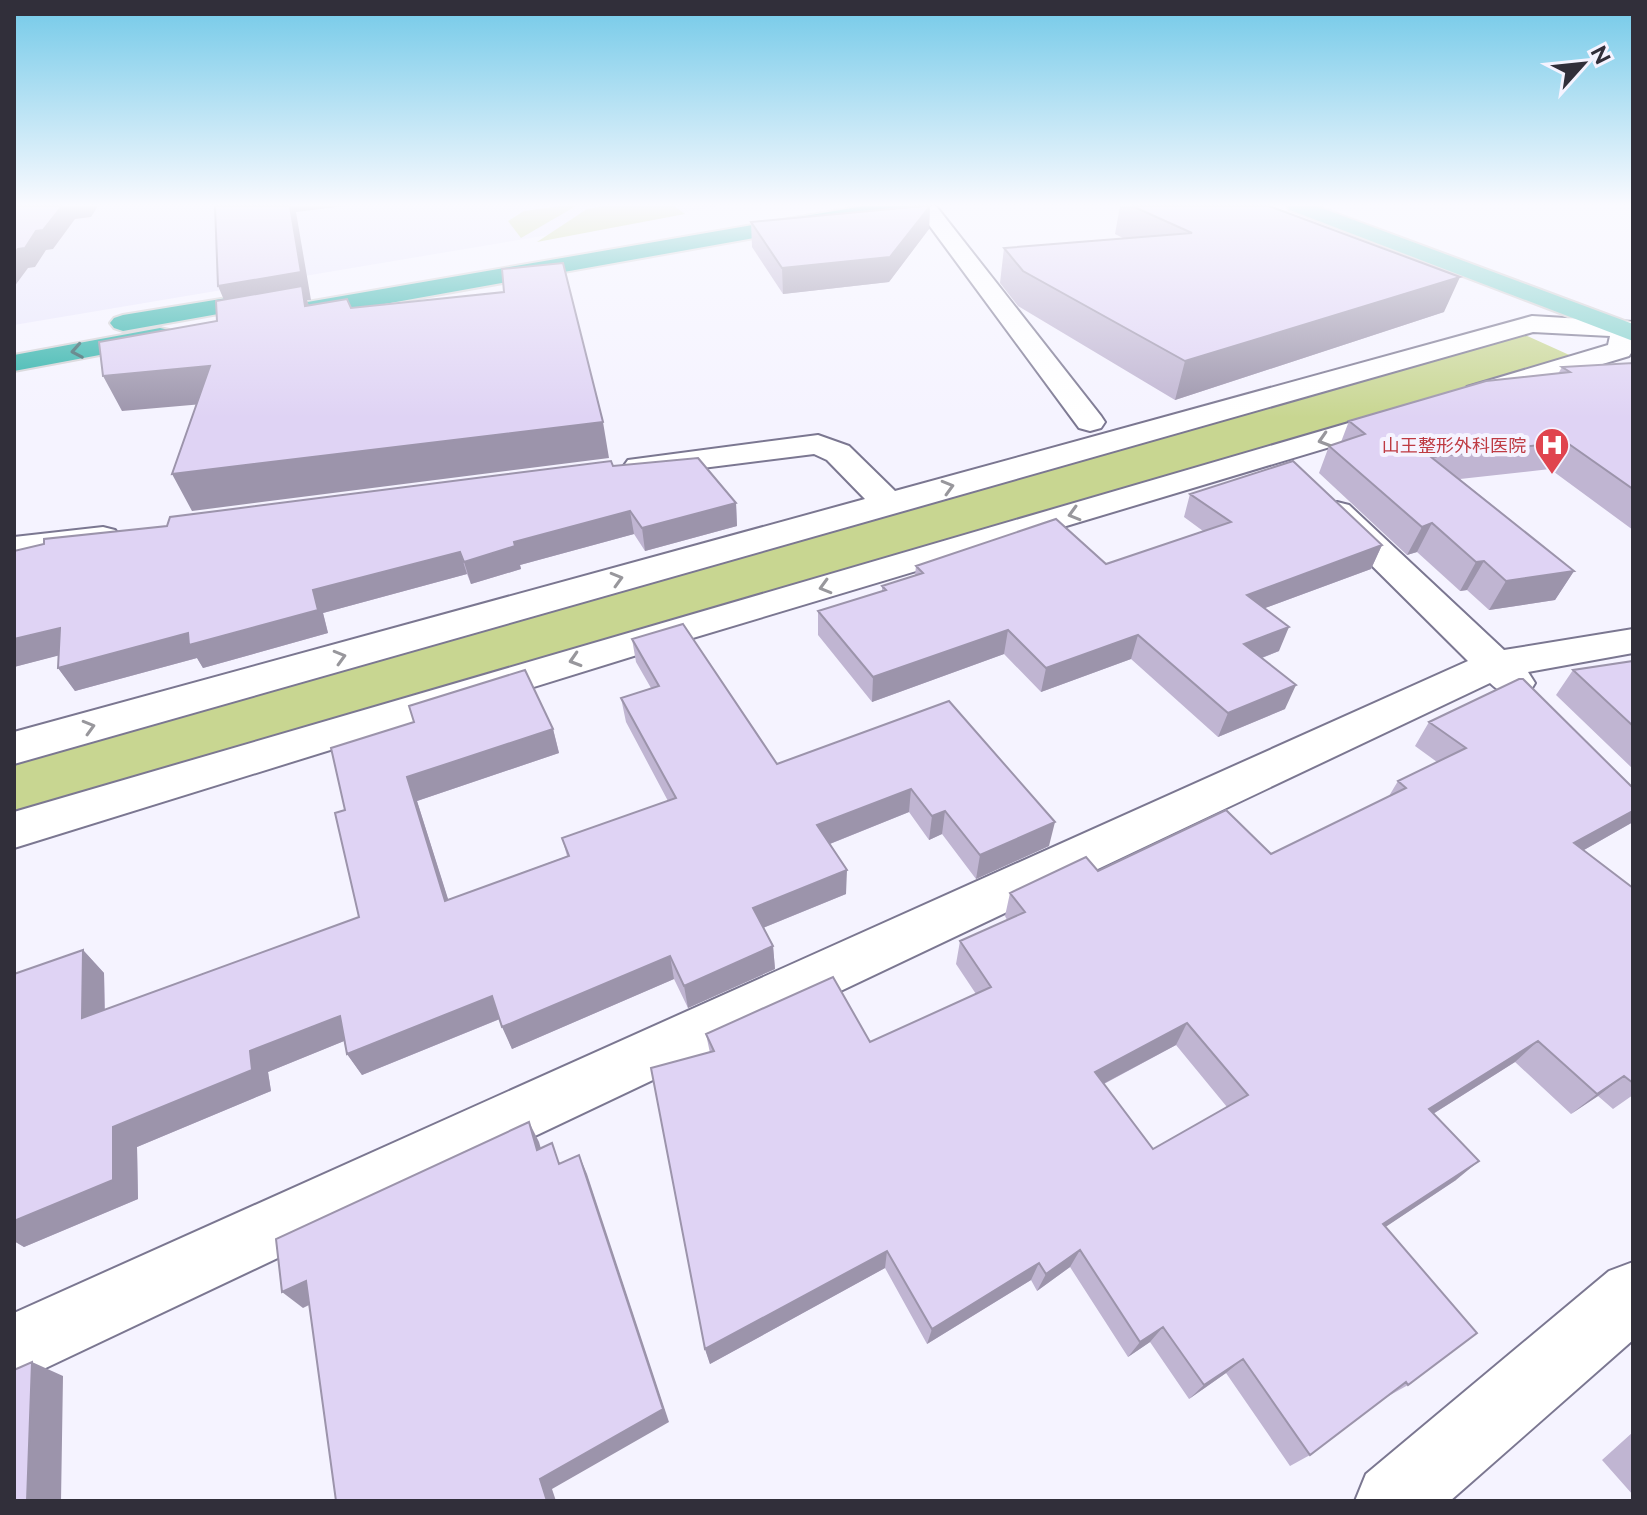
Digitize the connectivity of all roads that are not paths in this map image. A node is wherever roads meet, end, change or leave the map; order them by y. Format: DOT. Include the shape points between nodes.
graph roads {
  1 [pos="389,277"];
  2 [pos="488,277"];
  3 [pos="979,277"];
  4 [pos="1485,277"];
  5 [pos="1630,331"];
  6 [pos="14,342"];
  7 [pos="14,363"];
  8 [pos="1090,422"];
  9 [pos="613,471"];
  10 [pos="1296,473"];
  11 [pos="888,503"];
  12 [pos="140,532"];
  13 [pos="14,548"];
  14 [pos="1633,641"];
  15 [pos="1496,664"];
  16 [pos="1538,706"];
  17 [pos="14,748"];
  18 [pos="14,830"];
  19 [pos="1633,1295"];
  20 [pos="14,1348"];
  21 [pos="1393,1501"];
  1 -- 6 [label="highway"];
  2 -- 7 [label="highway, one-way"];
  3 -- 8 [label="street"];
  4 -- 5 [label="main road"];
  5 -- 10 [label="street, one-way" via="1620,350 1433,407"];
  11 -- 5 [label="street, one-way" via="1532,324"];
  9 -- 11 [label="street" via="818,444 838,453"];
  10 -- 15 [label="street"];
  10 -- 18 [label="street, one-way" via="652,637"];
  17 -- 11 [label="street, one-way"];
  12 -- 13 [label="street"];
  14 -- 15 [label="street"];
  15 -- 16 [label="street"];
  15 -- 20 [label="street"];
  19 -- 21 [label="street"];
}
